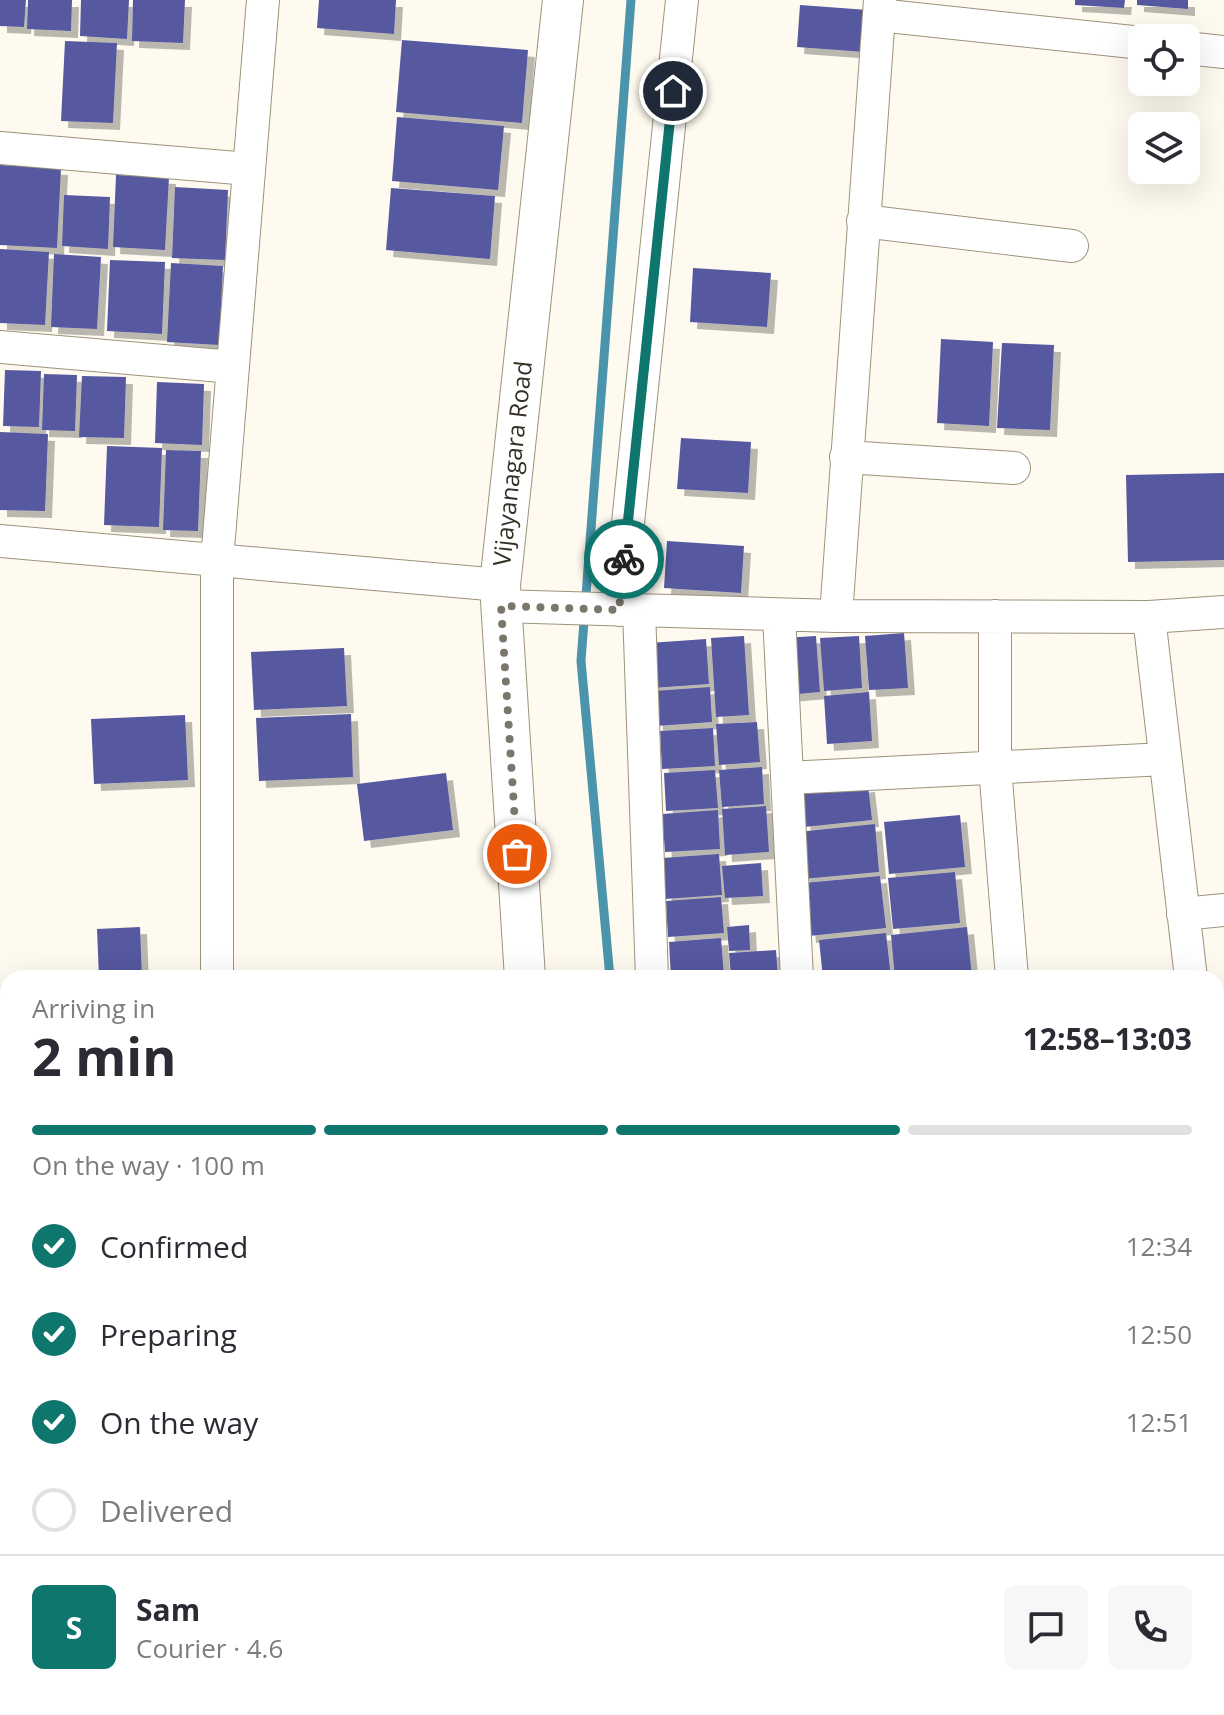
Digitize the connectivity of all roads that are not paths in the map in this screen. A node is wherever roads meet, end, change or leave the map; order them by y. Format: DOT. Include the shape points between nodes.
graph roads {
  1 [pos="263,0"];
  2 [pos="563,0"];
  3 [pos="682,0"];
  4 [pos="880,7"];
  5 [pos="1128,41"];
  6 [pos="1200,49"];
  7 [pos="1224,52"];
  8 [pos="0,148"];
  9 [pos="249,169"];
  10 [pos="863,221"];
  11 [pos="1072,246"];
  12 [pos="0,347"];
  13 [pos="233,367"];
  14 [pos="846,457"];
  15 [pos="1014,468"];
  16 [pos="0,541"];
  17 [pos="217,561"];
  18 [pos="501,596"];
  19 [pos="629,610"];
  20 [pos="1224,612"];
  21 [pos="779,615"];
  22 [pos="836,616"];
  23 [pos="995,616"];
  24 [pos="1149,617"];
  25 [pos="1165,759"];
  26 [pos="995,767"];
  27 [pos="787,778"];
  28 [pos="1224,910"];
  29 [pos="1183,914"];
  30 [pos="217,970"];
  31 [pos="524,970"];
  32 [pos="652,970"];
  33 [pos="797,970"];
  34 [pos="1011,970"];
  35 [pos="1190,970"];
  1 -- 9 [label="street"];
  2 -- 18 [label="street, Vijayanagara Road"];
  3 -- 19 [label="street"];
  4 -- 5 [label="street"];
  4 -- 10 [label="street"];
  6 -- 7 [label="street"];
  8 -- 9 [label="street"];
  9 -- 13 [label="street"];
  10 -- 11 [label="street"];
  10 -- 14 [label="street"];
  12 -- 13 [label="street"];
  13 -- 17 [label="street"];
  14 -- 15 [label="street"];
  14 -- 22 [label="street"];
  16 -- 17 [label="street"];
  17 -- 18 [label="street"];
  17 -- 30 [label="street"];
  18 -- 19 [label="street"];
  18 -- 31 [label="street, Vijayanagara Road"];
  19 -- 21 [label="street"];
  19 -- 32 [label="street"];
  20 -- 24 [label="street"];
  21 -- 22 [label="street"];
  21 -- 27 [label="street"];
  22 -- 23 [label="street"];
  23 -- 24 [label="street"];
  23 -- 26 [label="street"];
  24 -- 25 [label="street"];
  25 -- 26 [label="street"];
  25 -- 29 [label="street"];
  26 -- 27 [label="street"];
  26 -- 34 [label="street"];
  27 -- 33 [label="street"];
  28 -- 29 [label="street"];
  29 -- 35 [label="street"];
}
